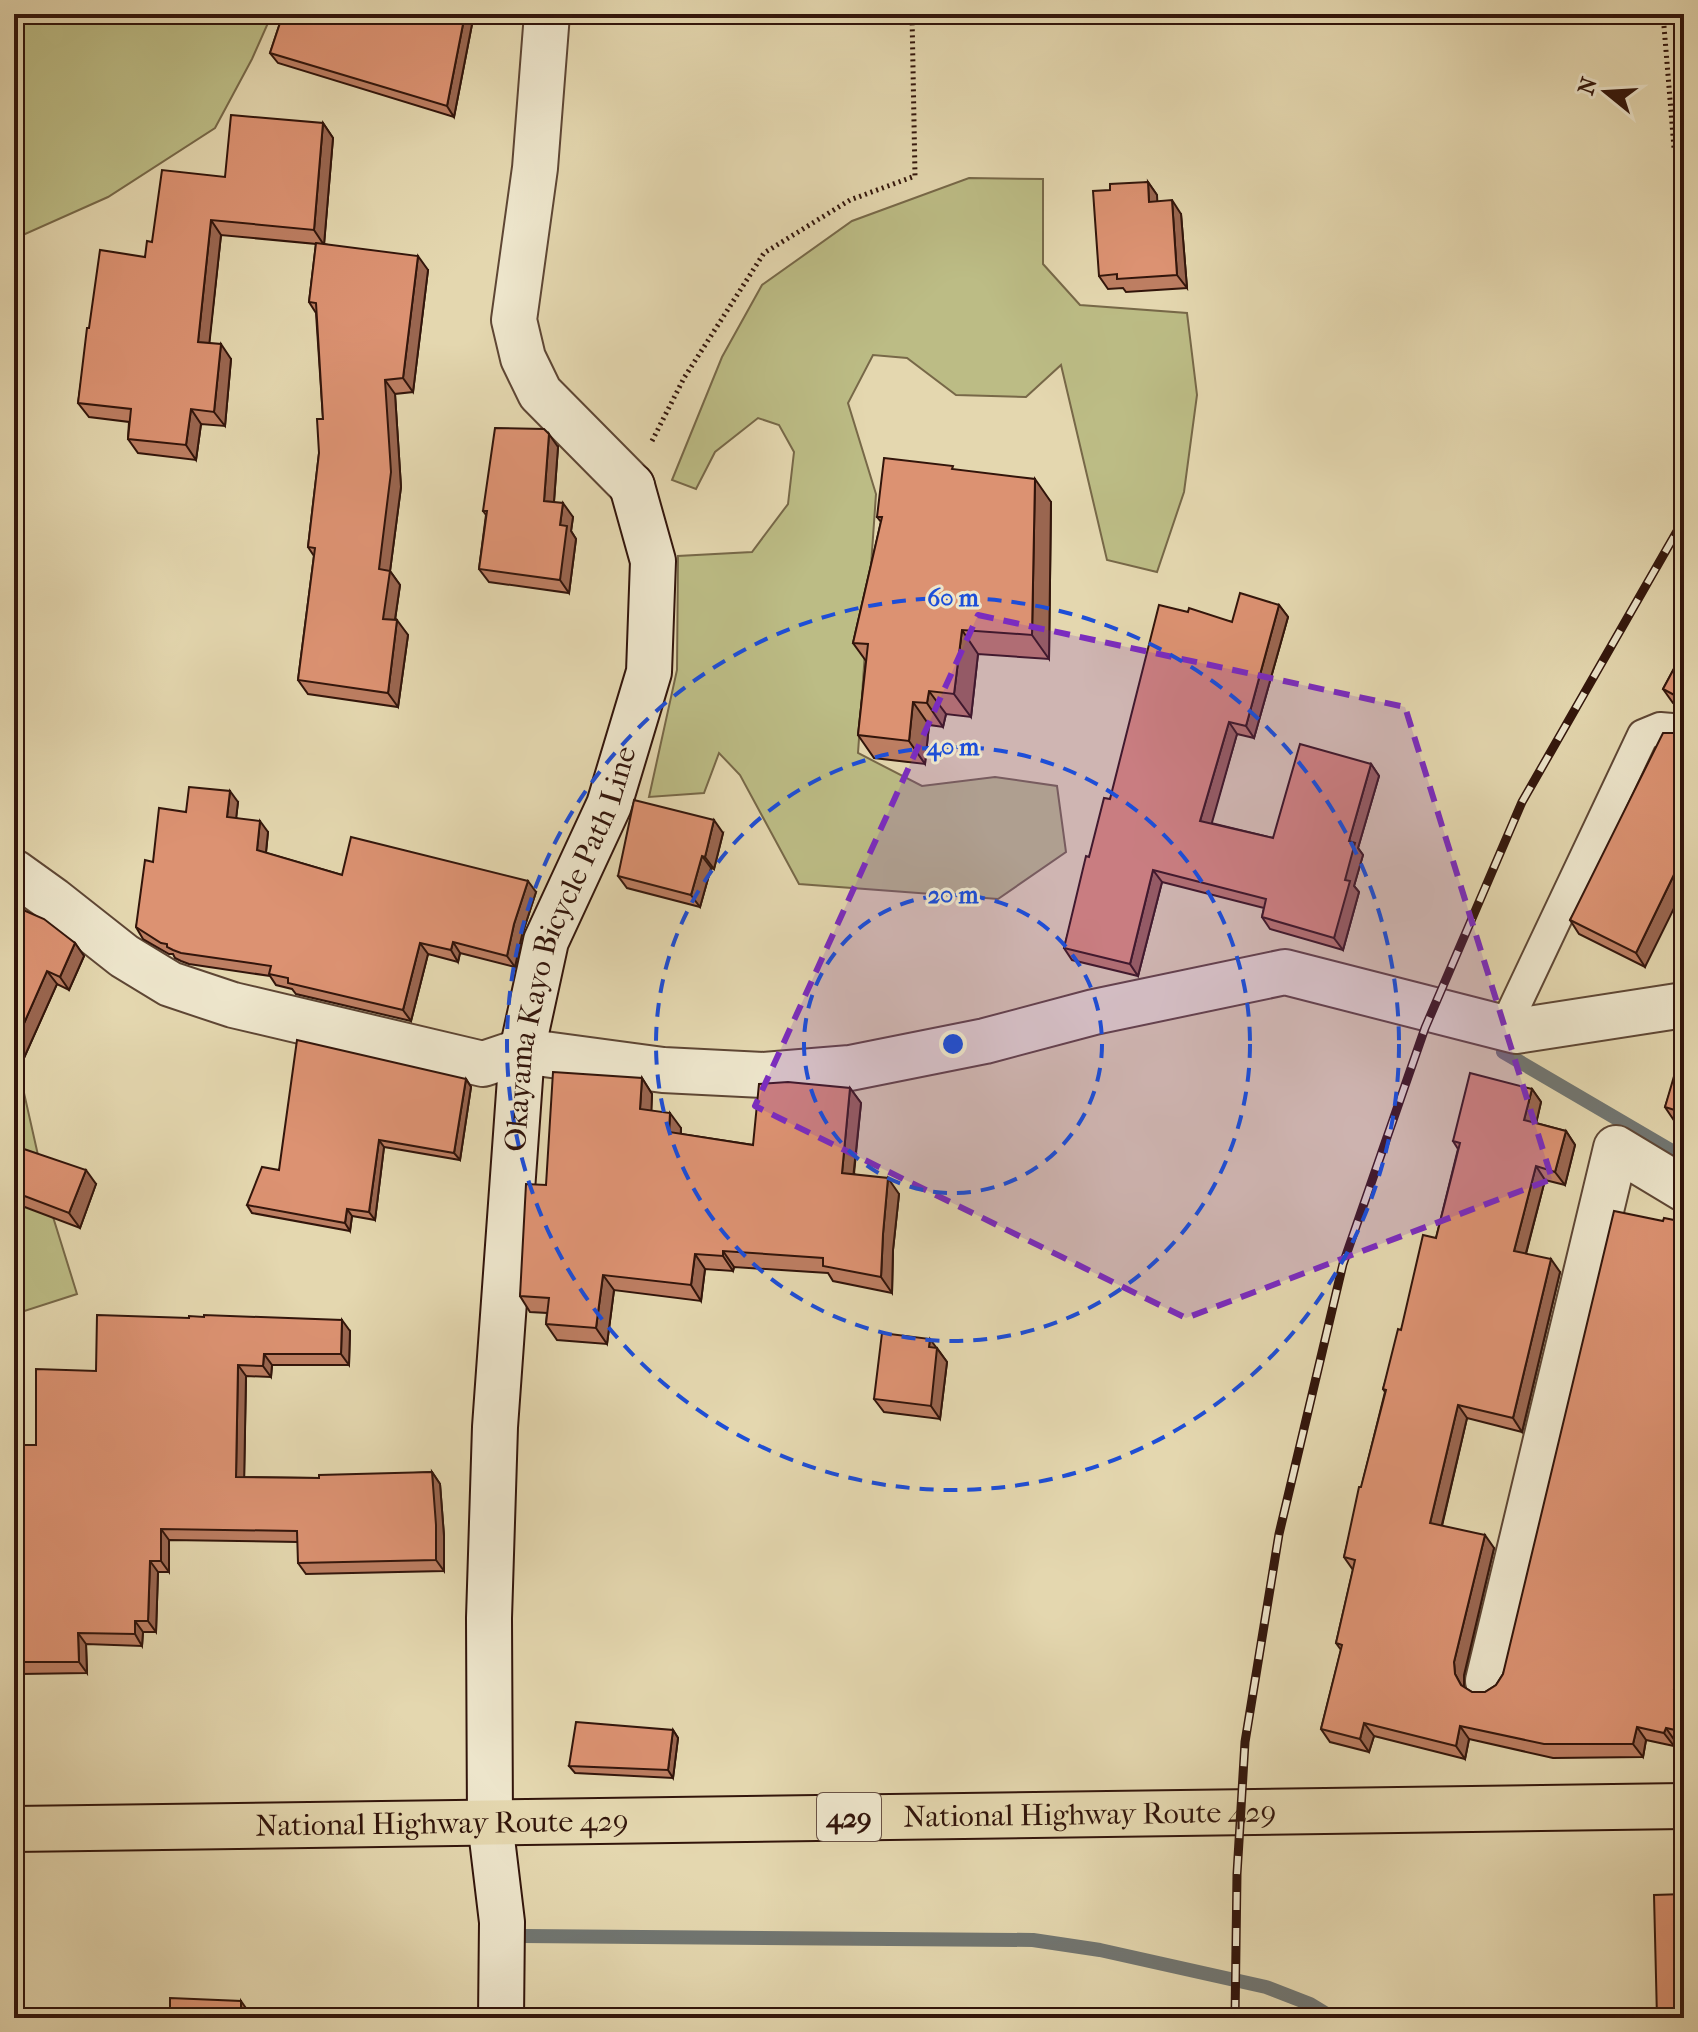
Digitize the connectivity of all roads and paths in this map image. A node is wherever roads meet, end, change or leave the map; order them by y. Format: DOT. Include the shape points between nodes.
graph roads {
  1 [pos="547,14"];
  2 [pos="912,14"];
  3 [pos="1663,14"];
  4 [pos="1684,155"];
  5 [pos="632,486"];
  6 [pos="1684,730"];
  7 [pos="14,872"];
  8 [pos="1684,1005"];
  9 [pos="1504,1029"];
  10 [pos="522,1051"];
  11 [pos="1684,1189"];
  12 [pos="1488,1681"];
  13 [pos="1684,1806"];
  14 [pos="490,1822"];
  15 [pos="14,1829"];
  16 [pos="501,2018"];
  1 -- 5 [label="street" via="535,168 514,320 523,358 540,393"];
  2 -- 5 [label="path" via="915,176 850,200 764,253 684,378"];
  3 -- 4 [label="path" via="1674,148"];
  5 -- 10 [label="street, Okayama Kayo Bicycle Path Line" via="653,561 649,672 609,805 546,941"];
  6 -- 9 [label="lane" via="1660,728 1643,735"];
  7 -- 10 [label="street" via="124,956 170,984 233,1005 483,1064"];
  8 -- 9 [label="street"];
  9 -- 10 [label="street" via="1285,972 850,1068 763,1075 663,1070"];
  10 -- 14 [label="street, Okayama Kayo Bicycle Path Line" via="495,1427"];
  11 -- 12 [label="street" via="1616,1148"];
  13 -- 14 [label="highway, National Highway Route 429 / 429"];
  14 -- 15 [label="highway, National Highway Route 429 / 429"];
  14 -- 16 [label="street, Okayama Kayo Bicycle Path Line" via="502,1922"];
}
